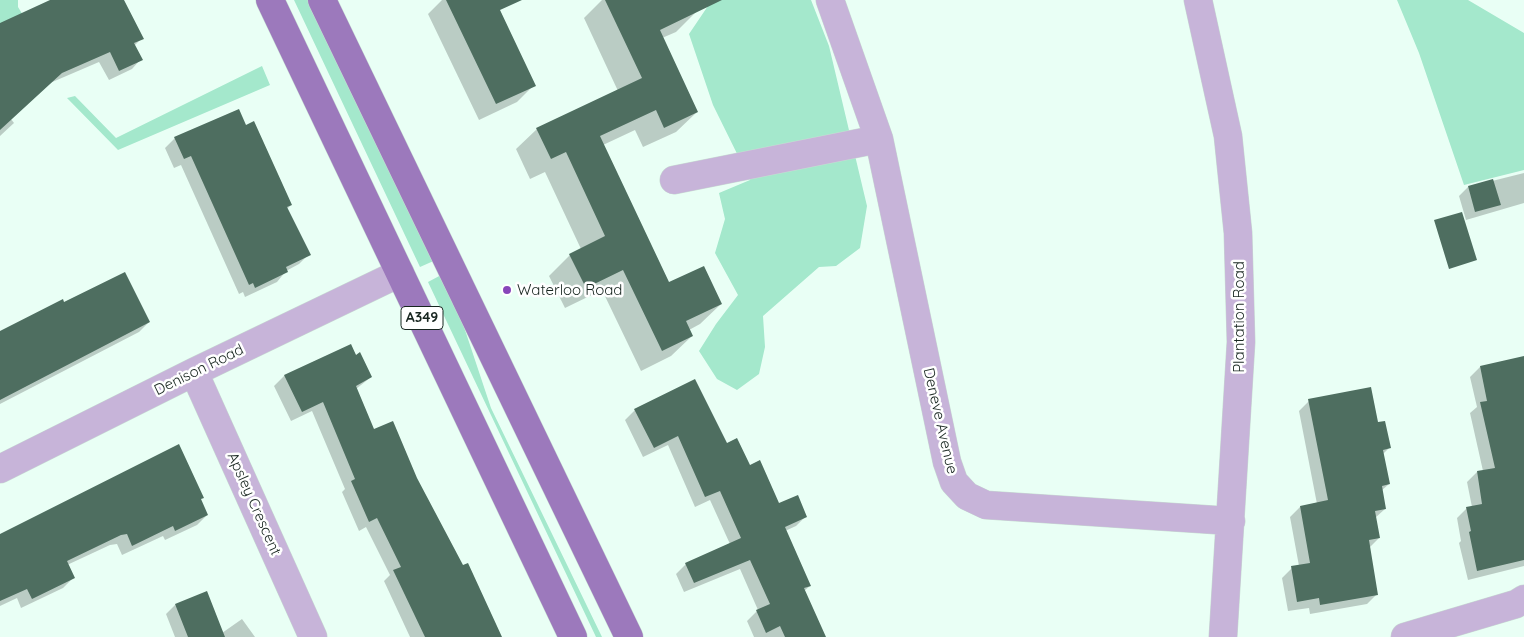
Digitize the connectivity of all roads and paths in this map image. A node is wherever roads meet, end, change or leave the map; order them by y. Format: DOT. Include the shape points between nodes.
graph roads {
  1 [pos="270,0"];
  2 [pos="322,0"];
  3 [pos="830,0"];
  4 [pos="1198,0"];
  5 [pos="879,138"];
  6 [pos="674,180"];
  7 [pos="400,273"];
  8 [pos="194,372"];
  9 [pos="0,469"];
  10 [pos="1231,521"];
  11 [pos="1521,607"];
  12 [pos="313,637"];
  13 [pos="573,637"];
  14 [pos="629,637"];
  15 [pos="1223,637"];
  16 [pos="1405,637"];
  1 -- 7 [label="main road, A349"];
  2 -- 14 [label="main road"];
  3 -- 5 [label="street, Deneve Avenue"];
  4 -- 10 [label="street, Plantation Road" via="1228,136 1238,233 1241,342"];
  5 -- 6 [label="street"];
  5 -- 10 [label="street, Deneve Avenue" via="947,462 954,482 967,496 986,505"];
  7 -- 8 [label="street, Denison Road"];
  7 -- 13 [label="main road, A349"];
  8 -- 9 [label="street, Denison Road"];
  8 -- 12 [label="street, Apsley Crescent"];
  10 -- 15 [label="street, Plantation Road"];
  11 -- 16 [label="street"];
}
